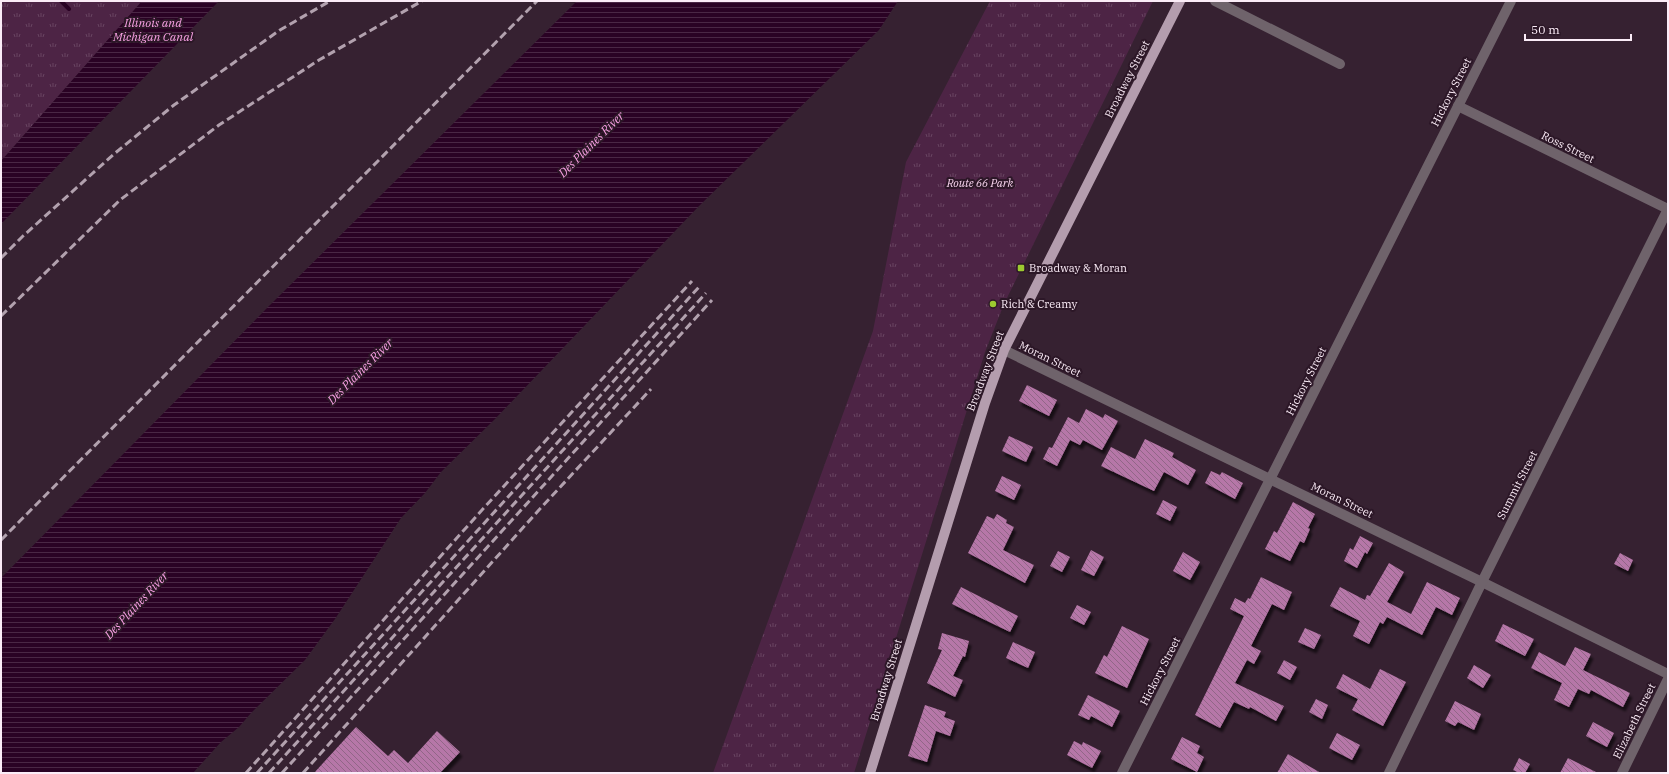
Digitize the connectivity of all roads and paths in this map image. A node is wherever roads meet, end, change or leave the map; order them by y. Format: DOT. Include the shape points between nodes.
graph roads {
  1 [pos="1180,1"];
  2 [pos="1214,1"];
  3 [pos="1511,1"];
  4 [pos="1340,64"];
  5 [pos="1458,106"];
  6 [pos="1668,209"];
  7 [pos="1004,350"];
  8 [pos="1270,479"];
  9 [pos="1482,582"];
  10 [pos="1668,674"];
  11 [pos="1668,679"];
  12 [pos="870,773"];
  13 [pos="1122,773"];
  14 [pos="1389,773"];
  15 [pos="1622,773"];
  1 -- 7 [label="main road, Broadway Street"];
  2 -- 4 [label="street"];
  3 -- 5 [label="street, Hickory Street"];
  5 -- 6 [label="street, Ross Street"];
  5 -- 8 [label="street, Hickory Street"];
  6 -- 9 [label="street, Summit Street"];
  7 -- 8 [label="street, Moran Street"];
  7 -- 12 [label="main road, Broadway Street" via="984,403"];
  8 -- 9 [label="street, Moran Street"];
  8 -- 13 [label="street, Hickory Street"];
  9 -- 10 [label="street, Moran Street"];
  9 -- 14 [label="street, Summit Street"];
  11 -- 15 [label="street, Elizabeth Street"];
}
